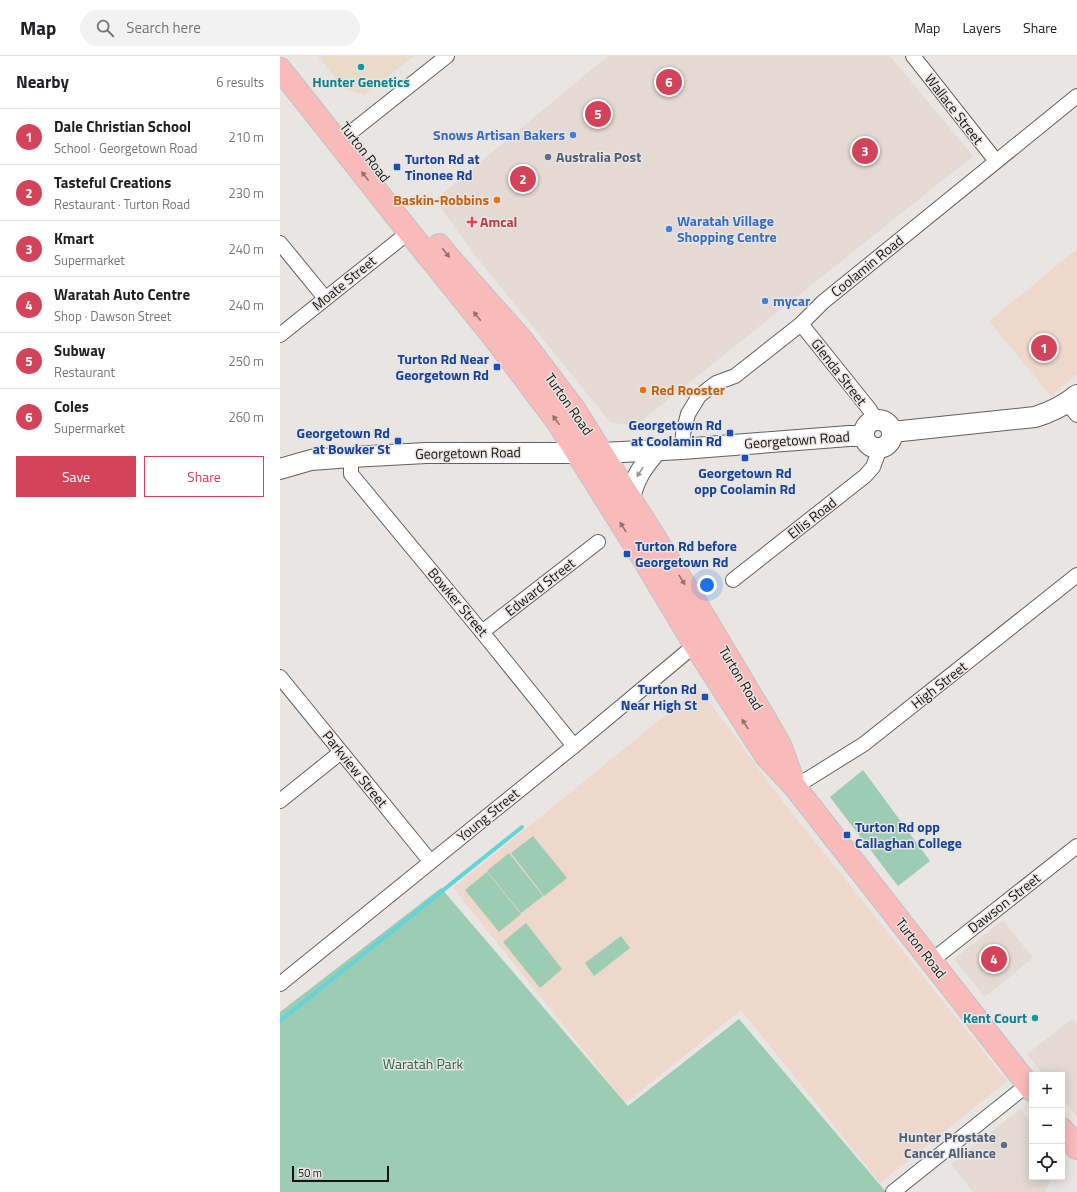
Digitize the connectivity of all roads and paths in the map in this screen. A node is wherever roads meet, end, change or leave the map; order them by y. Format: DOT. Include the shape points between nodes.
graph roads {
  1 [pos="290,56"];
  2 [pos="447,56"];
  3 [pos="912,56"];
  4 [pos="280,69"];
  5 [pos="1077,96"];
  6 [pos="350,133"];
  7 [pos="996,161"];
  8 [pos="409,232"];
  9 [pos="280,243"];
  10 [pos="326,298"];
  11 [pos="801,324"];
  12 [pos="280,335"];
  13 [pos="1074,404"];
  14 [pos="876,420"];
  15 [pos="892,432"];
  16 [pos="864,436"];
  17 [pos="880,448"];
  18 [pos="682,449"];
  19 [pos="657,450"];
  20 [pos="577,452"];
  21 [pos="602,453"];
  22 [pos="351,457"];
  23 [pos="280,469"];
  24 [pos="630,498"];
  25 [pos="598,542"];
  26 [pos="1077,575"];
  27 [pos="733,580"];
  28 [pos="482,632"];
  29 [pos="695,645"];
  30 [pos="280,677"];
  31 [pos="574,746"];
  32 [pos="341,752"];
  33 [pos="795,787"];
  34 [pos="280,801"];
  35 [pos="1077,846"];
  36 [pos="430,861"];
  37 [pos="931,961"];
  38 [pos="280,984"];
  39 [pos="1029,1087"];
  40 [pos="1029,1089"];
  41 [pos="1065,1133"];
  42 [pos="1077,1148"];
  43 [pos="901,1190"];
  1 -- 6 [label="main road, Turton Road"];
  2 -- 6 [label="street"];
  3 -- 7 [label="street, Wallace Street"];
  8 -- 4 [label="main road, Turton Road, one-way"];
  5 -- 7 [label="street, Coolamin Road"];
  6 -- 21 [label="main road, Turton Road, one-way" via="452,261 522,340 574,409"];
  7 -- 11 [label="street, Coolamin Road" via="822,302"];
  8 -- 10 [label="street, Moate Street"];
  20 -- 8 [label="main road, Turton Road, one-way" via="496,340"];
  9 -- 10 [label="street"];
  10 -- 12 [label="street, Moate Street"];
  11 -- 14 [label="street, Glenda Street"];
  11 -- 18 [label="street, Coolamin Road" via="735,376 716,383 699,396 688,414"];
  13 -- 15 [label="street" via="1023,419"];
  14 -- 15 [label="street" via="888,424"];
  14 -- 16 [label="street" via="867,426"];
  15 -- 17 [label="street" via="890,442"];
  16 -- 17 [label="street" via="869,445"];
  16 -- 18 [label="street, Georgetown Road"];
  17 -- 27 [label="street, Ellis Road" via="873,467 865,476"];
  18 -- 19 [label="street, Georgetown Road"];
  19 -- 21 [label="street, Georgetown Road"];
  19 -- 24 [label="street, one-way" via="638,473"];
  20 -- 21 [label="street, Georgetown Road"];
  20 -- 22 [label="street, Georgetown Road" via="426,453"];
  29 -- 20 [label="main road, Turton Road, one-way"];
  21 -- 24 [label="main road, Turton Road"];
  22 -- 23 [label="street, Georgetown Road" via="311,460"];
  22 -- 28 [label="street, Bowker Street" via="351,474"];
  24 -- 33 [label="main road, Turton Road, one-way" via="781,747"];
  25 -- 28 [label="street, Edward Street"];
  26 -- 33 [label="street, High Street" via="864,744"];
  28 -- 31 [label="street, Bowker Street"];
  29 -- 31 [label="street, Young Street"];
  33 -- 29 [label="main road, Turton Road, one-way" via="766,756"];
  30 -- 32 [label="street, Parkview Street"];
  31 -- 36 [label="street, Young Street"];
  32 -- 34 [label="street"];
  32 -- 36 [label="street, Parkview Street"];
  33 -- 37 [label="main road, Turton Road"];
  35 -- 37 [label="street, Dawson Street"];
  36 -- 38 [label="street, Young Street"];
  37 -- 39 [label="main road, Turton Road"];
  40 -- 43 [label="street"];
  41 -- 42 [label="main road"];
}
